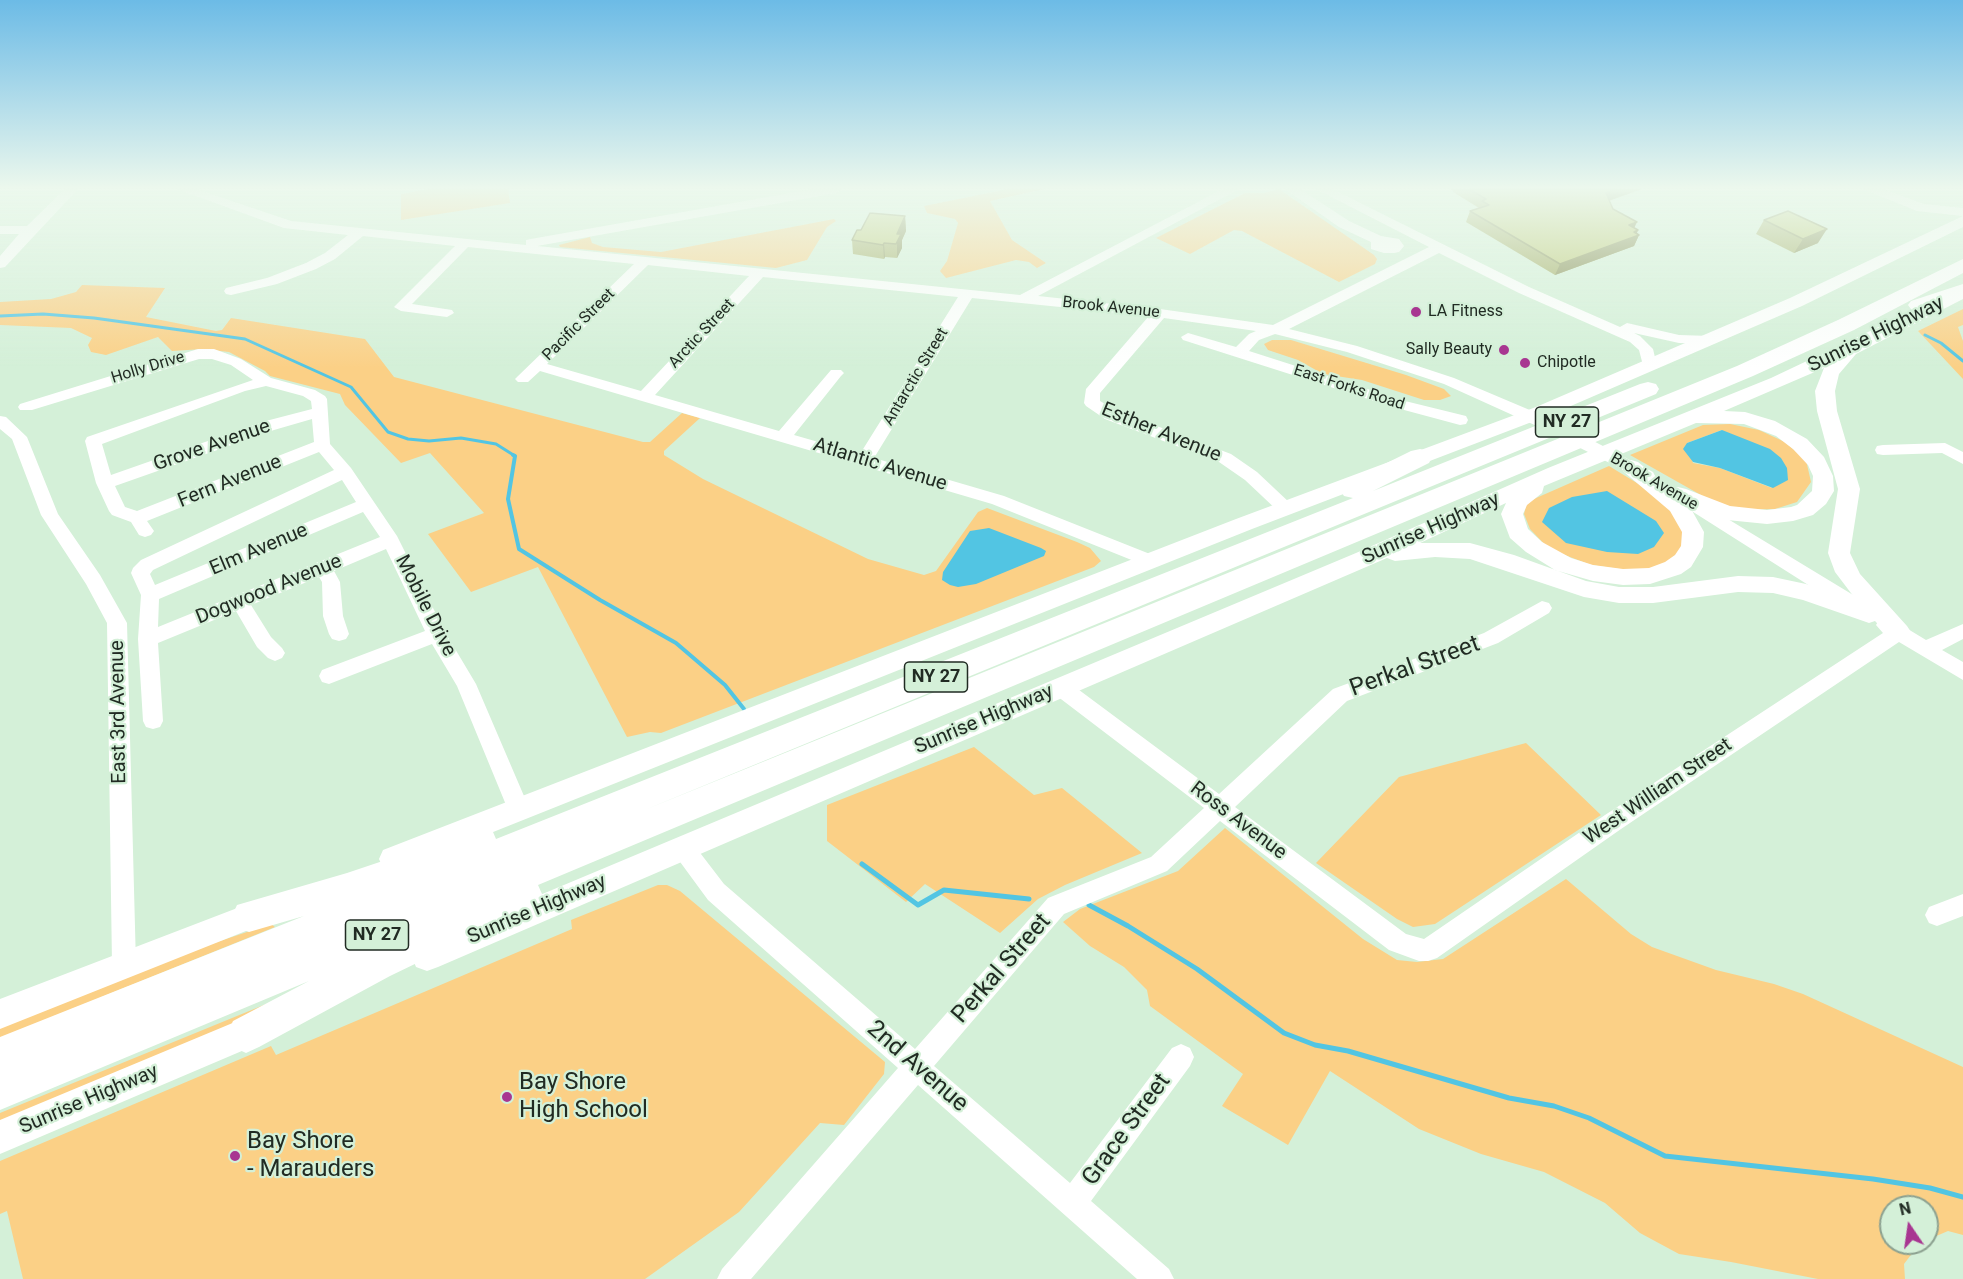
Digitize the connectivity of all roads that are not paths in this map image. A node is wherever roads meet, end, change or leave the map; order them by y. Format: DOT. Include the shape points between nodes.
graph roads {
  1 [pos="14,249"];
  2 [pos="339,249"];
  3 [pos="459,249"];
  4 [pos="535,249"];
  5 [pos="1119,249"];
  6 [pos="1418,249"];
  7 [pos="1437,249"];
  8 [pos="1439,249"];
  9 [pos="1908,249"];
  10 [pos="1956,249"];
  11 [pos="1419,258"];
  12 [pos="645,261"];
  13 [pos="0,264"];
  14 [pos="1472,264"];
  15 [pos="1963,266"];
  16 [pos="1394,269"];
  17 [pos="759,273"];
  18 [pos="231,291"];
  19 [pos="1963,291"];
  20 [pos="967,294"];
  21 [pos="1022,299"];
  22 [pos="1312,311"];
  23 [pos="1571,311"];
  24 [pos="447,313"];
  25 [pos="1160,313"];
  26 [pos="1273,329"];
  27 [pos="1188,337"];
  28 [pos="1710,340"];
  29 [pos="1800,346"];
  30 [pos="1849,350"];
  31 [pos="1239,352"];
  32 [pos="1374,356"];
  33 [pos="538,366"];
  34 [pos="1649,366"];
  35 [pos="836,373"];
  36 [pos="523,380"];
  37 [pos="266,381"];
  38 [pos="606,385"];
  39 [pos="645,396"];
  40 [pos="26,407"];
  41 [pos="320,412"];
  42 [pos="1460,420"];
  43 [pos="0,421"];
  44 [pos="1671,424"];
  45 [pos="784,436"];
  46 [pos="322,445"];
  47 [pos="1882,450"];
  48 [pos="1420,457"];
  49 [pos="1963,459"];
  50 [pos="865,460"];
  51 [pos="1631,467"];
  52 [pos="345,472"];
  53 [pos="1555,473"];
  54 [pos="105,483"];
  55 [pos="1678,494"];
  56 [pos="367,504"];
  57 [pos="1285,508"];
  58 [pos="391,540"];
  59 [pos="1364,559"];
  60 [pos="323,568"];
  61 [pos="1157,573"];
  62 [pos="150,595"];
  63 [pos="240,602"];
  64 [pos="1542,608"];
  65 [pos="1869,614"];
  66 [pos="1963,631"];
  67 [pos="1899,632"];
  68 [pos="339,634"];
  69 [pos="436,634"];
  70 [pos="148,639"];
  71 [pos="1925,649"];
  72 [pos="275,653"];
  73 [pos="1963,672"];
  74 [pos="329,676"];
  75 [pos="1060,687"];
  76 [pos="153,721"];
  77 [pos="709,769"];
  78 [pos="755,779"];
  79 [pos="1219,806"];
  80 [pos="519,810"];
  81 [pos="683,848"];
  82 [pos="1963,905"];
  83 [pos="1937,915"];
  84 [pos="249,916"];
  85 [pos="1419,950"];
  86 [pos="124,965"];
  87 [pos="0,1014"];
  88 [pos="246,1034"];
  89 [pos="0,1056"];
  90 [pos="1181,1057"];
  91 [pos="917,1067"];
  92 [pos="0,1091"];
  93 [pos="0,1137"];
  94 [pos="1073,1203"];
  95 [pos="732,1279"];
  96 [pos="1159,1279"];
  1 -- 13 [label="street"];
  2 -- 18 [label="street" via="311,266"];
  3 -- 24 [label="street" via="401,307"];
  4 -- 12 [label="street, Brook Avenue"];
  5 -- 21 [label="street"];
  6 -- 11 [label="street"];
  7 -- 11 [label="street"];
  8 -- 14 [label="street"];
  9 -- 28 [label="main road, Sunrise Highway"];
  10 -- 61 [label="highway, Sunrise Highway / NY 27" via="1727,357"];
  11 -- 16 [label="street"];
  12 -- 17 [label="street, Brook Avenue"];
  12 -- 33 [label="street, Pacific Street"];
  14 -- 16 [label="street" via="1436,261"];
  14 -- 23 [label="street"];
  15 -- 29 [label="highway, Sunrise Highway / NY 27"];
  16 -- 22 [label="street"];
  17 -- 20 [label="street, Brook Avenue"];
  17 -- 39 [label="street, Arctic Street"];
  19 -- 29 [label="highway"];
  19 -- 30 [label="main road, Sunrise Highway"];
  20 -- 21 [label="street, Brook Avenue"];
  20 -- 50 [label="street, Antarctic Street"];
  21 -- 25 [label="street, Brook Avenue"];
  22 -- 26 [label="street"];
  22 -- 32 [label="street" via="1314,324 1321,332"];
  23 -- 28 [label="street" via="1670,338"];
  23 -- 34 [label="street" via="1638,341 1647,352"];
  25 -- 26 [label="street, Brook Avenue"];
  25 -- 57 [label="street, Esther Avenue" via="1092,392 1092,403 1111,415 1225,458"];
  26 -- 31 [label="street" via="1254,336"];
  26 -- 32 [label="street, Brook Avenue"];
  27 -- 31 [label="street, East Forks Road"];
  28 -- 34 [label="main road, Sunrise Highway"];
  29 -- 78 [label="highway, Sunrise Highway / NY 27"];
  30 -- 44 [label="main road, Sunrise Highway"];
  30 -- 67 [label="main road" via="1830,373 1825,391 1849,489 1839,553 1852,580"];
  31 -- 42 [label="street, East Forks Road"];
  32 -- 51 [label="street, Brook Avenue" via="1504,404"];
  33 -- 36 [label="street"];
  33 -- 38 [label="street, Pacific Street"];
  34 -- 48 [label="main road, Sunrise Highway"];
  35 -- 45 [label="street"];
  37 -- 40 [label="street, Holly Drive" via="236,362 214,354 198,354"];
  37 -- 41 [label="street, Holly Drive" via="309,393 319,399"];
  37 -- 54 [label="street" via="93,441"];
  38 -- 39 [label="street, Atlantic Avenue"];
  39 -- 45 [label="street, Atlantic Avenue"];
  41 -- 46 [label="street"];
  41 -- 54 [label="street, Grove Avenue" via="268,426"];
  43 -- 86 [label="street, East 3rd Avenue" via="19,437 50,515 117,623"];
  44 -- 53 [label="main road, Sunrise Highway"];
  44 -- 55 [label="main road" via="1728,417 1768,425 1810,453 1824,481 1814,504 1777,517 1735,515"];
  45 -- 50 [label="street, Atlantic Avenue"];
  46 -- 52 [label="street, Mobile Drive"];
  46 -- 54 [label="street, Fern Avenue" via="141,525 118,511"];
  47 -- 49 [label="street" via="1945,448"];
  48 -- 57 [label="main road, Sunrise Highway"];
  48 -- 61 [label="highway" via="1247,540"];
  50 -- 61 [label="street, Atlantic Avenue" via="998,500"];
  51 -- 53 [label="main road" via="1678,506 1693,532 1692,547 1683,561 1650,576 1613,577 1583,571 1547,556 1522,538 1514,524 1514,505"];
  51 -- 55 [label="street, Brook Avenue"];
  52 -- 56 [label="street, Mobile Drive"];
  52 -- 62 [label="street" via="147,565 140,573"];
  53 -- 59 [label="main road, Sunrise Highway"];
  55 -- 65 [label="street, Brook Avenue"];
  56 -- 58 [label="street, Mobile Drive"];
  56 -- 62 [label="street, Elm Avenue"];
  57 -- 61 [label="main road, Sunrise Highway"];
  58 -- 60 [label="street, Dogwood Avenue"];
  58 -- 69 [label="street, Mobile Drive"];
  59 -- 65 [label="main road" via="1422,550 1458,550 1607,593 1653,595 1761,583 1796,589"];
  59 -- 75 [label="main road, Sunrise Highway"];
  60 -- 63 [label="street, Dogwood Avenue"];
  60 -- 68 [label="street" via="331,582 333,616"];
  61 -- 77 [label="highway, Sunrise Highway / NY 27"];
  61 -- 80 [label="main road, Sunrise Highway"];
  62 -- 70 [label="street"];
  63 -- 70 [label="street, Dogwood Avenue"];
  63 -- 72 [label="street"];
  64 -- 79 [label="street, Perkal Street" via="1491,638 1340,694"];
  65 -- 67 [label="street, Brook Avenue"];
  66 -- 71 [label="street"];
  67 -- 71 [label="street, Brook Avenue"];
  67 -- 85 [label="street, West William Street" via="1428,950"];
  69 -- 74 [label="street"];
  69 -- 80 [label="street, Mobile Drive" via="466,684"];
  70 -- 76 [label="street"];
  71 -- 73 [label="street, Brook Avenue"];
  75 -- 79 [label="street, Ross Avenue"];
  75 -- 81 [label="main road, Sunrise Highway"];
  77 -- 84 [label="highway" via="347,888"];
  77 -- 89 [label="highway, Sunrise Highway / NY 27"];
  78 -- 88 [label="highway" via="644,840 377,964"];
  78 -- 92 [label="highway, Sunrise Highway / NY 27"];
  79 -- 85 [label="street, Ross Avenue" via="1398,942"];
  79 -- 91 [label="street, Perkal Street" via="1160,864 1056,906"];
  80 -- 84 [label="main road, Sunrise Highway"];
  81 -- 88 [label="main road, Sunrise Highway"];
  81 -- 91 [label="street, 2nd Avenue" via="716,892"];
  82 -- 83 [label="street"];
  84 -- 86 [label="main road, Sunrise Highway"];
  86 -- 87 [label="main road, Sunrise Highway"];
  88 -- 93 [label="main road, Sunrise Highway"];
  90 -- 94 [label="street, Grace Street"];
  91 -- 94 [label="street, 2nd Avenue"];
  91 -- 95 [label="street, Perkal Street"];
  94 -- 96 [label="street, 2nd Avenue"];
}
